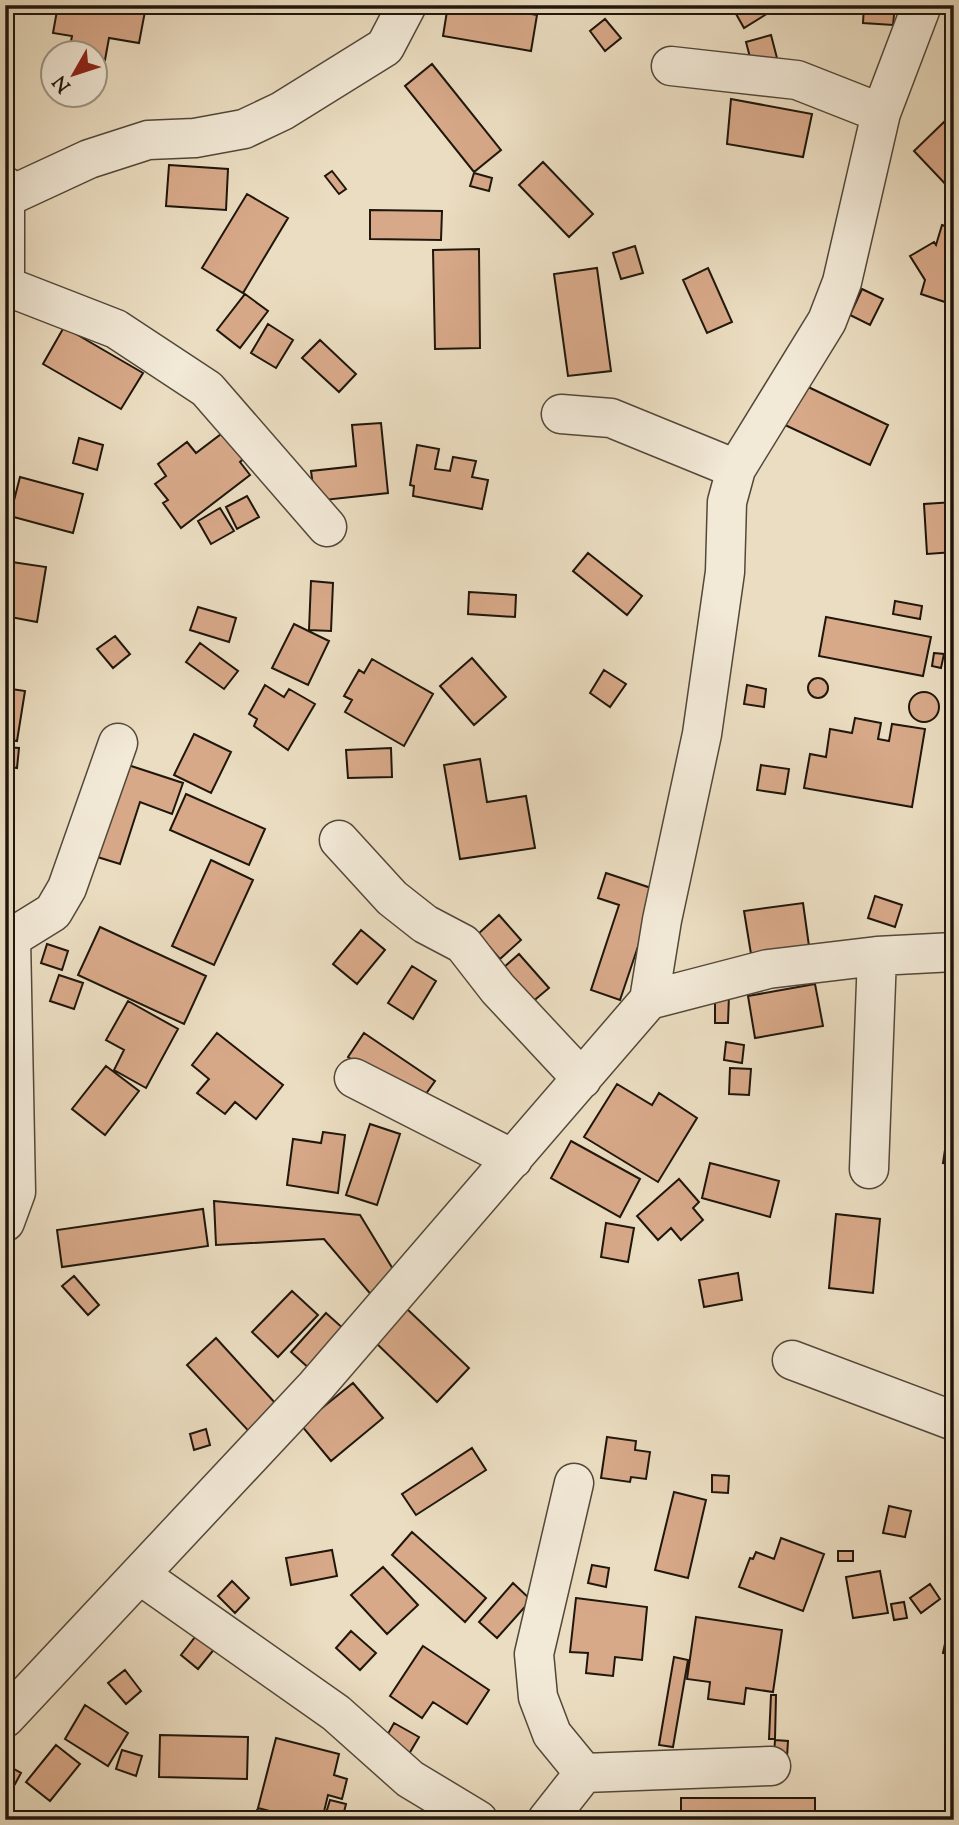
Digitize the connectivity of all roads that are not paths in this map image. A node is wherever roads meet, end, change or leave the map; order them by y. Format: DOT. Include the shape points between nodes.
graph roads {
  1 [pos="407,5"];
  2 [pos="922,5"];
  3 [pos="671,65"];
  4 [pos="881,113"];
  5 [pos="6,192"];
  6 [pos="6,290"];
  7 [pos="561,414"];
  8 [pos="736,469"];
  9 [pos="327,527"];
  10 [pos="118,743"];
  11 [pos="338,840"];
  12 [pos="8,939"];
  13 [pos="954,952"];
  14 [pos="877,956"];
  15 [pos="649,1000"];
  16 [pos="354,1078"];
  17 [pos="582,1079"];
  18 [pos="513,1159"];
  19 [pos="869,1169"];
  20 [pos="5,1222"];
  21 [pos="792,1360"];
  22 [pos="954,1421"];
  23 [pos="574,1483"];
  24 [pos="140,1575"];
  25 [pos="5,1718"];
  26 [pos="771,1766"];
  27 [pos="584,1773"];
  28 [pos="478,1820"];
  29 [pos="547,1820"];
  1 -- 5 [label="street" via="385,47 253,125 195,138 148,140"];
  2 -- 4 [label="street"];
  3 -- 4 [label="street" via="797,80"];
  4 -- 8 [label="street" via="842,282 827,321"];
  5 -- 6 [label="street"];
  6 -- 9 [label="street" via="116,328 207,389"];
  7 -- 8 [label="street" via="611,418"];
  8 -- 15 [label="street" via="727,502 725,572 702,734"];
  10 -- 12 [label="street" via="67,888 53,912"];
  11 -- 17 [label="street" via="392,898 425,924 463,944 498,989"];
  12 -- 20 [label="street" via="16,1192"];
  13 -- 14 [label="street"];
  14 -- 15 [label="street" via="768,969"];
  14 -- 19 [label="street"];
  15 -- 17 [label="street"];
  16 -- 18 [label="street"];
  17 -- 18 [label="street"];
  18 -- 24 [label="street" via="316,1386"];
  21 -- 22 [label="street"];
  23 -- 27 [label="street" via="534,1654 538,1697 552,1734"];
  24 -- 25 [label="street"];
  24 -- 28 [label="street" via="335,1713 410,1779"];
  26 -- 27 [label="street"];
  27 -- 29 [label="street"];
}
